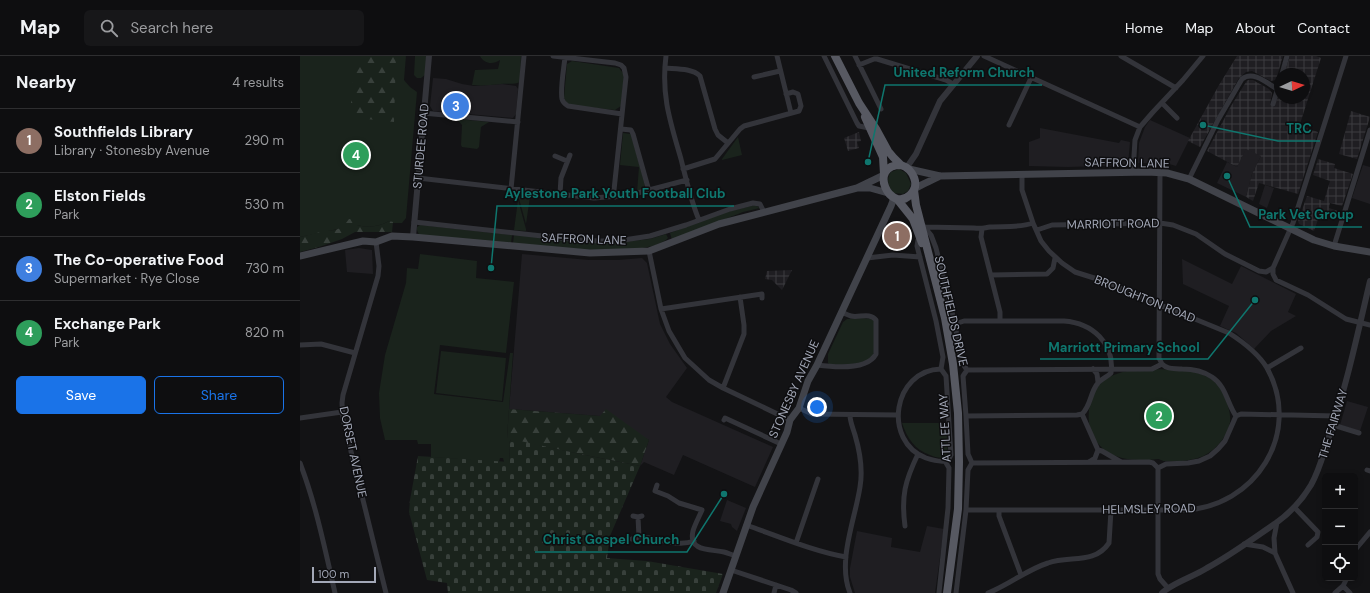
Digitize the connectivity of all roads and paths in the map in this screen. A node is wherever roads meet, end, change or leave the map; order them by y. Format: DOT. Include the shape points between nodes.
graph roads {
  1 [pos="429,56"];
  2 [pos="524,56"];
  3 [pos="553,56"];
  4 [pos="666,56"];
  5 [pos="777,56"];
  6 [pos="824,56"];
  7 [pos="835,56"];
  8 [pos="855,56"];
  9 [pos="977,56"];
  10 [pos="984,56"];
  11 [pos="1121,56"];
  12 [pos="1203,56"];
  13 [pos="1287,56"];
  14 [pos="1346,56"];
  15 [pos="565,57"];
  16 [pos="878,58"];
  17 [pos="859,65"];
  18 [pos="665,68"];
  19 [pos="1284,68"];
  20 [pos="780,71"];
  21 [pos="754,77"];
  22 [pos="1031,78"];
  23 [pos="953,84"];
  24 [pos="1274,87"];
  25 [pos="1176,88"];
  26 [pos="786,94"];
  27 [pos="1274,100"];
  28 [pos="859,103"];
  29 [pos="1162,103"];
  30 [pos="1273,104"];
  31 [pos="881,109"];
  32 [pos="424,113"];
  33 [pos="791,113"];
  34 [pos="622,114"];
  35 [pos="1177,118"];
  36 [pos="518,122"];
  37 [pos="1009,124"];
  38 [pos="1140,127"];
  39 [pos="869,128"];
  40 [pos="621,129"];
  41 [pos="1370,130"];
  42 [pos="728,143"];
  43 [pos="570,155"];
  44 [pos="555,156"];
  45 [pos="567,161"];
  46 [pos="906,167"];
  47 [pos="683,169"];
  48 [pos="1133,172"];
  49 [pos="1160,172"];
  50 [pos="1022,174"];
  51 [pos="884,175"];
  52 [pos="940,176"];
  53 [pos="418,178"];
  54 [pos="1189,179"];
  55 [pos="687,180"];
  56 [pos="511,188"];
  57 [pos="857,188"];
  58 [pos="914,190"];
  59 [pos="648,191"];
  60 [pos="560,194"];
  61 [pos="893,196"];
  62 [pos="614,197"];
  63 [pos="764,212"];
  64 [pos="699,220"];
  65 [pos="414,222"];
  66 [pos="1033,223"];
  67 [pos="1160,223"];
  68 [pos="923,225"];
  69 [pos="982,229"];
  70 [pos="1290,229"];
  71 [pos="1037,230"];
  72 [pos="413,237"];
  73 [pos="920,238"];
  74 [pos="376,242"];
  75 [pos="1334,246"];
  76 [pos="648,251"];
  77 [pos="1370,252"];
  78 [pos="300,256"];
  79 [pos="920,257"];
  80 [pos="867,258"];
  81 [pos="1055,258"];
  82 [pos="931,264"];
  83 [pos="1273,268"];
  84 [pos="992,274"];
  85 [pos="1370,281"];
  86 [pos="762,293"];
  87 [pos="740,297"];
  88 [pos="1159,304"];
  89 [pos="661,310"];
  90 [pos="841,312"];
  91 [pos="1000,321"];
  92 [pos="1360,323"];
  93 [pos="955,324"];
  94 [pos="1370,325"];
  95 [pos="300,345"];
  96 [pos="1301,348"];
  97 [pos="355,353"];
  98 [pos="817,364"];
  99 [pos="1162,364"];
  100 [pos="1267,368"];
  101 [pos="941,369"];
  102 [pos="1092,369"];
  103 [pos="1111,369"];
  104 [pos="967,370"];
  105 [pos="1098,382"];
  106 [pos="723,388"];
  107 [pos="799,408"];
  108 [pos="342,412"];
  109 [pos="1082,414"];
  110 [pos="850,415"];
  111 [pos="898,415"];
  112 [pos="966,416"];
  113 [pos="1236,416"];
  114 [pos="1279,416"];
  115 [pos="1336,416"];
  116 [pos="300,418"];
  117 [pos="724,420"];
  118 [pos="790,420"];
  119 [pos="1333,425"];
  120 [pos="1359,433"];
  121 [pos="781,444"];
  122 [pos="1098,450"];
  123 [pos="918,454"];
  124 [pos="945,461"];
  125 [pos="1088,462"];
  126 [pos="300,463"];
  127 [pos="972,463"];
  128 [pos="1121,463"];
  129 [pos="1158,468"];
  130 [pos="818,479"];
  131 [pos="658,485"];
  132 [pos="705,505"];
  133 [pos="1294,507"];
  134 [pos="702,510"];
  135 [pos="966,510"];
  136 [pos="999,510"];
  137 [pos="1111,510"];
  138 [pos="1158,510"];
  139 [pos="638,516"];
  140 [pos="1277,522"];
  141 [pos="746,525"];
  142 [pos="905,526"];
  143 [pos="1370,532"];
  144 [pos="639,537"];
  145 [pos="632,539"];
  146 [pos="694,541"];
  147 [pos="796,543"];
  148 [pos="1244,544"];
  149 [pos="1308,545"];
  150 [pos="1358,546"];
  151 [pos="1275,553"];
  152 [pos="736,556"];
  153 [pos="846,557"];
  154 [pos="731,570"];
  155 [pos="1021,575"];
  156 [pos="1346,581"];
  157 [pos="776,585"];
  158 [pos="1344,586"];
  159 [pos="1168,588"];
  160 [pos="335,593"];
  161 [pos="386,593"];
  162 [pos="723,593"];
  163 [pos="774,593"];
  164 [pos="796,593"];
  165 [pos="850,593"];
  166 [pos="938,593"];
  167 [pos="947,593"];
  168 [pos="956,593"];
  169 [pos="988,593"];
  170 [pos="1162,593"];
  171 [pos="1293,593"];
  172 [pos="1335,593"];
  173 [pos="1350,593"];
  1 -- 32 [label="street, STURDEE ROAD"];
  2 -- 36 [label="street"];
  3 -- 15 [label="street"];
  4 -- 18 [label="street"];
  5 -- 20 [label="street"];
  6 -- 39 [label="street" via="856,123"];
  7 -- 28 [label="highway"];
  8 -- 17 [label="street"];
  9 -- 23 [label="street"];
  10 -- 22 [label="street"];
  11 -- 25 [label="street"];
  12 -- 25 [label="street"];
  13 -- 19 [label="street"];
  14 -- 70 [label="street"];
  15 -- 34 [label="street" via="562,92 564,104"];
  15 -- 34 [label="street" via="621,65 626,77"];
  16 -- 17 [label="street"];
  16 -- 23 [label="street"];
  17 -- 31 [label="street"];
  18 -- 42 [label="street" via="691,71 700,76 715,130"];
  18 -- 47 [label="street" via="665,98"];
  20 -- 21 [label="street"];
  20 -- 26 [label="street"];
  22 -- 37 [label="street"];
  22 -- 38 [label="street"];
  23 -- 46 [label="street" via="940,101 916,154"];
  24 -- 54 [label="street" via="1253,76 1242,79 1218,120"];
  25 -- 29 [label="street"];
  26 -- 33 [label="street"];
  26 -- 33 [label="street" via="797,93 801,106 799,111"];
  27 -- 30 [label="street"];
  28 -- 39 [label="highway"];
  28 -- 46 [label="highway" via="892,157"];
  29 -- 35 [label="street"];
  29 -- 38 [label="street"];
  32 -- 36 [label="street"];
  32 -- 53 [label="street, STURDEE ROAD"];
  33 -- 42 [label="street" via="744,126"];
  34 -- 40 [label="street"];
  36 -- 56 [label="street"];
  38 -- 48 [label="street" via="1135,140"];
  39 -- 51 [label="highway" via="882,157"];
  40 -- 59 [label="street" via="630,130 634,134"];
  40 -- 62 [label="street"];
  41 -- 75 [label="street"];
  42 -- 47 [label="street" via="712,161"];
  43 -- 45 [label="street"];
  44 -- 45 [label="street"];
  45 -- 60 [label="street" via="561,178"];
  46 -- 51 [label="highway" via="892,167"];
  46 -- 52 [label="main road, SAFFRON LANE"];
  46 -- 58 [label="highway" via="914,178"];
  47 -- 55 [label="street"];
  48 -- 49 [label="main road, SAFFRON LANE"];
  48 -- 50 [label="main road, SAFFRON LANE"];
  49 -- 54 [label="main road, SAFFRON LANE"];
  49 -- 67 [label="street"];
  50 -- 52 [label="main road, SAFFRON LANE"];
  50 -- 66 [label="street, BROUGHTON ROAD" via="1022,190"];
  51 -- 57 [label="main road, SAFFRON LANE"];
  51 -- 61 [label="highway" via="884,186"];
  52 -- 58 [label="main road, SAFFRON LANE"];
  53 -- 56 [label="street"];
  53 -- 65 [label="street, STURDEE ROAD"];
  54 -- 70 [label="main road, SAFFRON LANE"];
  55 -- 59 [label="street"];
  55 -- 64 [label="street"];
  56 -- 60 [label="street"];
  57 -- 61 [label="main road, SAFFRON LANE" via="870,188"];
  57 -- 63 [label="main road, SAFFRON LANE"];
  58 -- 61 [label="highway" via="904,198"];
  58 -- 68 [label="highway, ATTLEE WAY"];
  59 -- 62 [label="street"];
  60 -- 62 [label="street" via="594,198"];
  61 -- 73 [label="highway, ATTLEE WAY" via="913,219"];
  61 -- 80 [label="main road, STONESBY AVENUE" via="891,206"];
  63 -- 64 [label="street, SAFFRON LANE" via="762,206 756,203"];
  63 -- 76 [label="main road, SAFFRON LANE" via="719,224"];
  64 -- 65 [label="street, SAFFRON LANE" via="668,232 617,241"];
  65 -- 72 [label="street, STURDEE ROAD"];
  66 -- 69 [label="street"];
  66 -- 71 [label="street, BROUGHTON ROAD"];
  67 -- 71 [label="street, MARRIOTT ROAD" via="1052,225"];
  67 -- 83 [label="street, MARRIOTT ROAD" via="1178,226 1196,234 1225,254 1259,271 1266,272"];
  67 -- 88 [label="street"];
  68 -- 69 [label="street"];
  68 -- 82 [label="highway, ATTLEE WAY"];
  68 -- 93 [label="street, SOUTHFIELDS DRIVE" via="931,235 936,248"];
  69 -- 84 [label="street" via="981,237"];
  70 -- 75 [label="main road, SAFFRON LANE"];
  70 -- 83 [label="street"];
  71 -- 81 [label="street, BROUGHTON ROAD"];
  72 -- 74 [label="main road, SAFFRON LANE" via="386,237"];
  72 -- 76 [label="main road, SAFFRON LANE" via="590,253"];
  73 -- 79 [label="street, SOUTHFIELDS DRIVE" via="917,246"];
  73 -- 82 [label="highway, ATTLEE WAY"];
  74 -- 78 [label="main road, SAFFRON LANE" via="363,241"];
  74 -- 97 [label="street, DORSET AVENUE" via="378,276"];
  75 -- 77 [label="main road, SAFFRON LANE"];
  76 -- 89 [label="street"];
  79 -- 80 [label="street, SOUTHFIELDS DRIVE" via="893,255"];
  79 -- 101 [label="street, SOUTHFIELDS DRIVE" via="938,326 943,357"];
  80 -- 90 [label="main road, STONESBY AVENUE"];
  81 -- 84 [label="street" via="1053,268 1047,274"];
  81 -- 88 [label="street, BROUGHTON ROAD" via="1075,272 1110,283"];
  82 -- 167 [label="highway, ATTLEE WAY" via="945,318 958,414 958,509"];
  83 -- 92 [label="street" via="1276,280 1308,295 1346,319"];
  84 -- 91 [label="street"];
  85 -- 92 [label="street, THE FAIRWAY"];
  86 -- 87 [label="street"];
  87 -- 89 [label="street"];
  87 -- 106 [label="street" via="744,334"];
  88 -- 99 [label="street"];
  88 -- 100 [label="street, BROUGHTON ROAD" via="1229,333 1249,348"];
  89 -- 106 [label="street" via="669,331 685,358 702,374"];
  90 -- 98 [label="main road, STONESBY AVENUE"];
  90 -- 98 [label="street" via="849,316 874,317 876,354 868,362 853,366 830,367"];
  91 -- 93 [label="street"];
  91 -- 103 [label="street" via="1064,321 1080,324 1092,330 1103,341 1110,356"];
  92 -- 94 [label="street"];
  92 -- 115 [label="street, THE FAIRWAY"];
  93 -- 104 [label="street, SOUTHFIELDS DRIVE" via="961,361"];
  95 -- 97 [label="street" via="321,344"];
  96 -- 100 [label="street"];
  97 -- 108 [label="street, DORSET AVENUE" via="343,395"];
  98 -- 107 [label="main road, STONESBY AVENUE"];
  99 -- 103 [label="street" via="1152,369"];
  99 -- 113 [label="street" via="1170,369 1197,371 1212,377 1228,396"];
  100 -- 114 [label="street, BROUGHTON ROAD" via="1277,398"];
  101 -- 111 [label="street" via="926,372 912,382 902,398"];
  101 -- 124 [label="street, SOUTHFIELDS DRIVE" via="946,376 950,448 950,457"];
  102 -- 103 [label="street"];
  102 -- 104 [label="street"];
  102 -- 105 [label="street"];
  103 -- 105 [label="street" via="1109,375"];
  104 -- 112 [label="street, SOUTHFIELDS DRIVE" via="963,376"];
  105 -- 109 [label="street"];
  106 -- 118 [label="street"];
  107 -- 110 [label="street" via="812,414"];
  107 -- 118 [label="main road, STONESBY AVENUE"];
  108 -- 116 [label="street"];
  108 -- 161 [label="street, DORSET AVENUE"];
  109 -- 112 [label="street"];
  109 -- 122 [label="street"];
  110 -- 111 [label="street"];
  110 -- 153 [label="street" via="861,470"];
  111 -- 123 [label="street" via="904,437"];
  112 -- 127 [label="street, SOUTHFIELDS DRIVE" via="968,454"];
  113 -- 114 [label="street"];
  113 -- 129 [label="street" via="1225,441 1210,456 1194,462 1166,464"];
  114 -- 115 [label="street"];
  114 -- 138 [label="street, HELMSLEY ROAD" via="1276,438 1270,455 1260,472 1244,488 1209,507"];
  115 -- 119 [label="street, THE FAIRWAY"];
  117 -- 121 [label="street" via="725,418"];
  118 -- 121 [label="main road, STONESBY AVENUE"];
  119 -- 120 [label="street"];
  119 -- 133 [label="street, THE FAIRWAY" via="1318,471"];
  121 -- 141 [label="main road, STONESBY AVENUE"];
  122 -- 125 [label="street" via="1094,460"];
  122 -- 128 [label="street"];
  123 -- 124 [label="street"];
  123 -- 142 [label="street" via="904,490"];
  124 -- 166 [label="street, SOUTHFIELDS DRIVE" via="949,468 948,508"];
  125 -- 127 [label="street"];
  125 -- 128 [label="street"];
  126 -- 160 [label="street" via="320,524"];
  127 -- 135 [label="street, SOUTHFIELDS DRIVE" via="968,470"];
  128 -- 129 [label="street" via="1149,462"];
  129 -- 138 [label="street"];
  130 -- 147 [label="street"];
  131 -- 134 [label="street" via="655,491 679,503"];
  132 -- 134 [label="street"];
  133 -- 140 [label="street, THE FAIRWAY"];
  133 -- 149 [label="street" via="1318,532 1317,537"];
  134 -- 146 [label="street" via="693,532"];
  135 -- 136 [label="street, HELMSLEY ROAD"];
  135 -- 168 [label="street, SOUTHFIELDS DRIVE"];
  136 -- 137 [label="street, HELMSLEY ROAD"];
  136 -- 155 [label="street"];
  137 -- 138 [label="street, HELMSLEY ROAD"];
  137 -- 155 [label="street" via="1109,543 1099,554 1090,558 1053,561"];
  138 -- 159 [label="street" via="1158,574"];
  139 -- 144 [label="street"];
  140 -- 148 [label="street, THE FAIRWAY"];
  140 -- 151 [label="street"];
  141 -- 147 [label="street"];
  141 -- 152 [label="main road, STONESBY AVENUE"];
  143 -- 150 [label="street"];
  144 -- 145 [label="street"];
  144 -- 146 [label="street" via="682,544"];
  146 -- 152 [label="street" via="706,550"];
  147 -- 153 [label="street"];
  148 -- 151 [label="street" via="1263,547"];
  148 -- 159 [label="street, THE FAIRWAY" via="1209,568"];
  151 -- 171 [label="street"];
  152 -- 154 [label="main road, STONESBY AVENUE"];
  153 -- 165 [label="street" via="846,578"];
  154 -- 157 [label="street"];
  154 -- 162 [label="main road, STONESBY AVENUE"];
  155 -- 169 [label="street" via="1011,583"];
  156 -- 158 [label="street"];
  157 -- 163 [label="street"];
  157 -- 164 [label="street"];
  158 -- 172 [label="street"];
  158 -- 173 [label="street"];
  159 -- 170 [label="street, THE FAIRWAY"];
}
